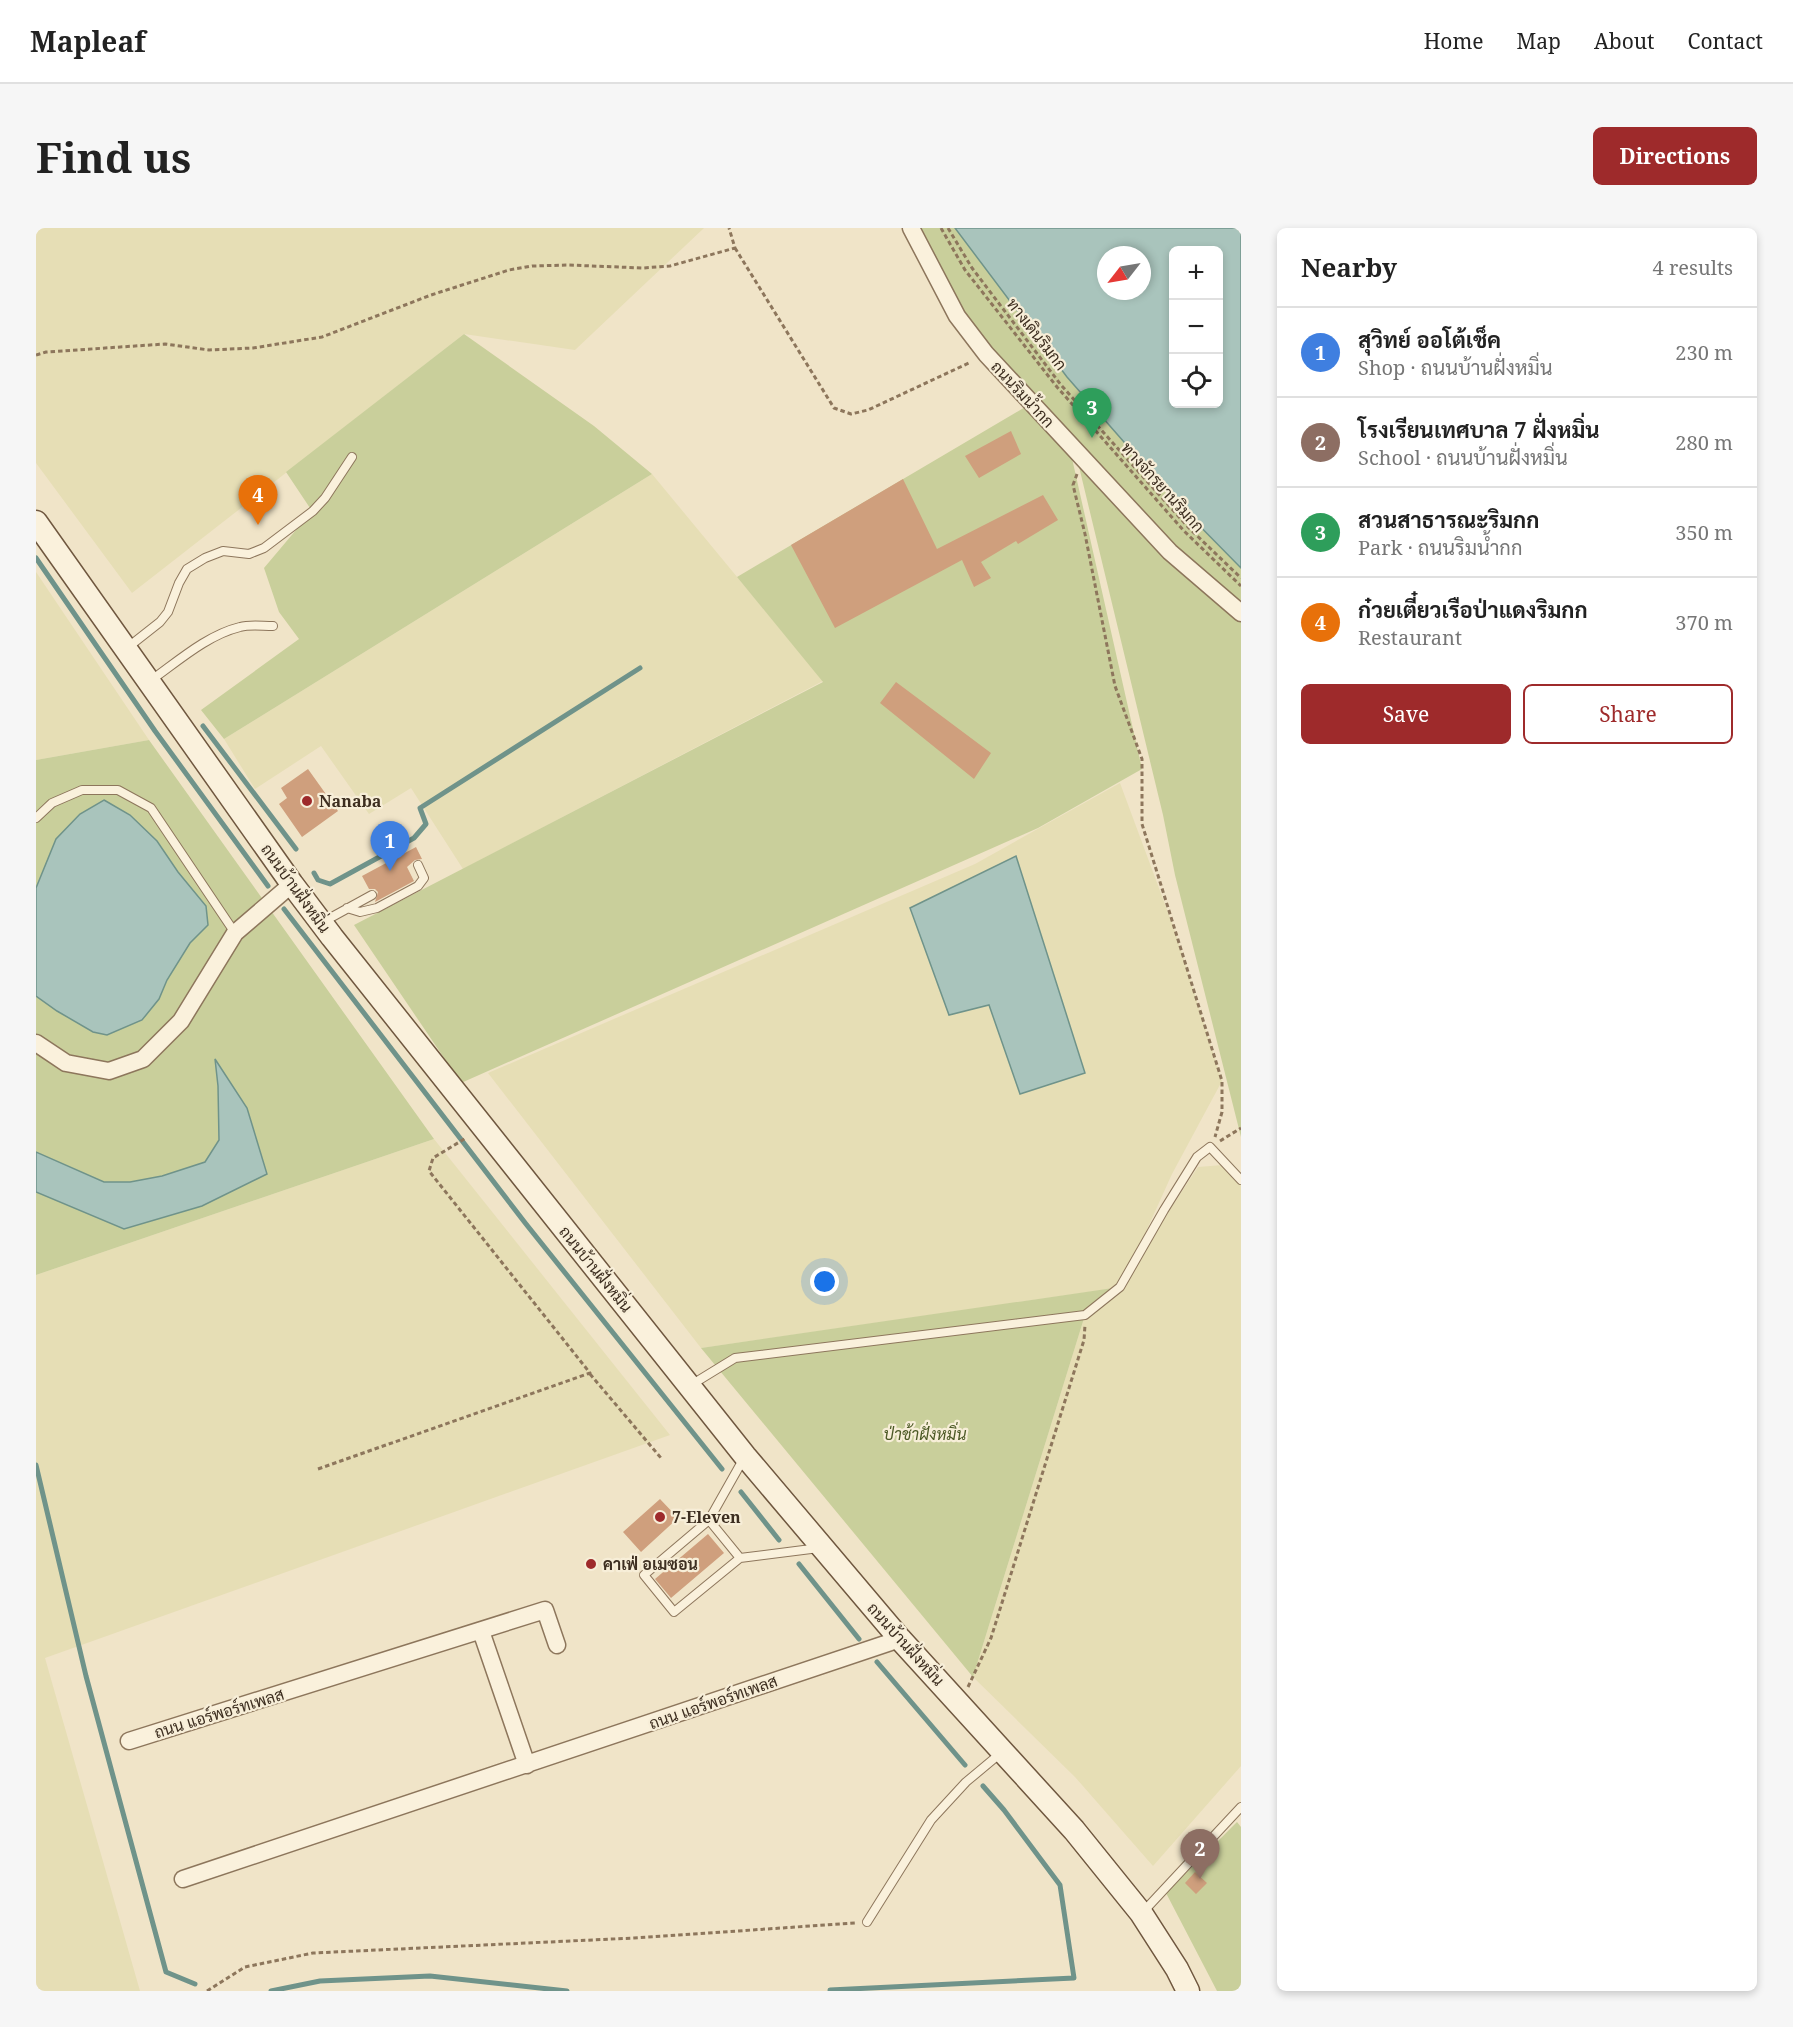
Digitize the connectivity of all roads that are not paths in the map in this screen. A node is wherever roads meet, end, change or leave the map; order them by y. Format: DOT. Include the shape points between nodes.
graph roads {
  1 [pos="911,228"];
  2 [pos="352,457"];
  3 [pos="36,522"];
  4 [pos="1241,613"];
  5 [pos="273,627"];
  6 [pos="127,648"];
  7 [pos="150,681"];
  8 [pos="36,818"];
  9 [pos="418,865"];
  10 [pos="292,884"];
  11 [pos="372,895"];
  12 [pos="347,908"];
  13 [pos="321,923"];
  14 [pos="235,933"];
  15 [pos="36,1043"];
  16 [pos="1241,1180"];
  17 [pos="689,1386"];
  18 [pos="745,1456"];
  19 [pos="709,1520"];
  20 [pos="822,1548"];
  21 [pos="740,1558"];
  22 [pos="481,1631"];
  23 [pos="900,1639"];
  24 [pos="557,1645"];
  25 [pos="129,1741"];
  26 [pos="1003,1751"];
  27 [pos="527,1766"];
  28 [pos="1240,1812"];
  29 [pos="183,1879"];
  30 [pos="1141,1914"];
  31 [pos="867,1922"];
  32 [pos="1188,1991"];
  1 -- 4 [label="street, ถนนริมน้ำกก" via="957,316 987,354 1170,552"];
  2 -- 6 [label="lane" via="313,511 264,548 249,554 223,551 188,569 168,612"];
  3 -- 6 [label="street, ถนนบ้านฝั่งหมิ่น"];
  5 -- 7 [label="lane" via="241,626 225,632"];
  6 -- 7 [label="street, ถนนบ้านฝั่งหมิ่น"];
  7 -- 10 [label="street, ถนนบ้านฝั่งหมิ่น"];
  8 -- 14 [label="lane" via="52,803 82,790 118,790 152,808"];
  9 -- 12 [label="lane" via="424,878 418,886 377,908 360,912"];
  10 -- 13 [label="street, ถนนบ้านฝั่งหมิ่น"];
  10 -- 14 [label="street"];
  11 -- 12 [label="lane"];
  12 -- 13 [label="lane"];
  13 -- 17 [label="street, ถนนบ้านฝั่งหมิ่น"];
  14 -- 15 [label="street" via="181,1021 143,1059 109,1071 66,1063"];
  16 -- 17 [label="lane" via="1210,1147 1197,1157 1120,1287 1085,1315 735,1358"];
  17 -- 18 [label="street, ถนนบ้านฝั่งหมิ่น"];
  18 -- 19 [label="lane"];
  18 -- 20 [label="street, ถนนบ้านฝั่งหมิ่น"];
  19 -- 21 [label="lane"];
  19 -- 21 [label="lane" via="644,1575 674,1612"];
  20 -- 21 [label="lane"];
  20 -- 23 [label="street, ถนนบ้านฝั่งหมิ่น"];
  22 -- 24 [label="street, ถนน แอร์พอร์ทเพลส" via="545,1610"];
  22 -- 25 [label="street, ถนน แอร์พอร์ทเพลส"];
  22 -- 27 [label="street"];
  23 -- 26 [label="street, ถนนบ้านฝั่งหมิ่น"];
  23 -- 27 [label="street, ถนน แอร์พอร์ทเพลส"];
  26 -- 30 [label="street, ถนนบ้านฝั่งหมิ่น" via="1074,1830"];
  26 -- 31 [label="lane" via="966,1782 931,1820"];
  27 -- 29 [label="street, ถนน แอร์พอร์ทเพลส"];
  28 -- 30 [label="lane"];
  30 -- 32 [label="street, ถนนบ้านฝั่งหมิ่น"];
}
